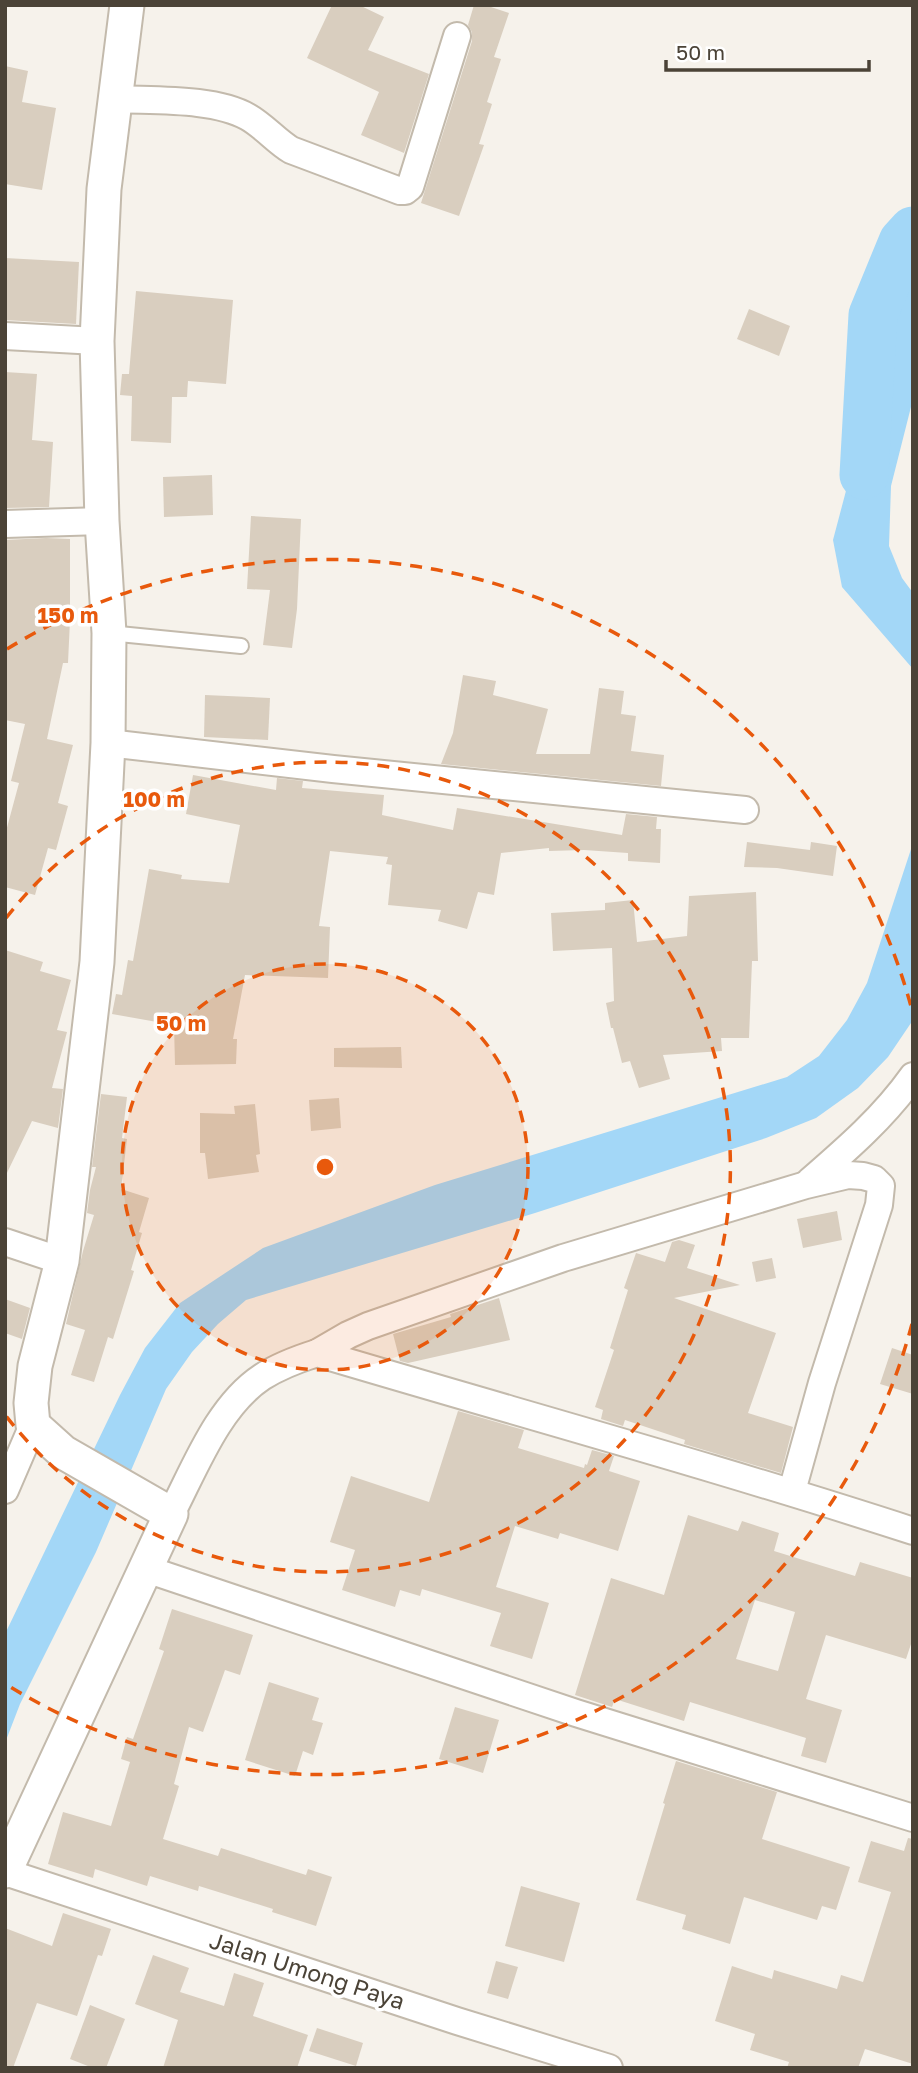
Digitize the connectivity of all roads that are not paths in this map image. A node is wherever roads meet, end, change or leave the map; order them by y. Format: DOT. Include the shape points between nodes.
graph roads {
  1 [pos="127,5"];
  2 [pos="457,36"];
  3 [pos="116,99"];
  4 [pos="5,335"];
  5 [pos="97,341"];
  6 [pos="102,521"];
  7 [pos="5,524"];
  8 [pos="109,633"];
  9 [pos="241,646"];
  10 [pos="108,743"];
  11 [pos="745,810"];
  12 [pos="913,1076"];
  13 [pos="806,1185"];
  14 [pos="5,1242"];
  15 [pos="62,1261"];
  16 [pos="317,1353"];
  17 [pos="19,1428"];
  18 [pos="5,1490"];
  19 [pos="792,1491"];
  20 [pos="161,1508"];
  21 [pos="913,1531"];
  22 [pos="145,1569"];
  23 [pos="913,1818"];
  24 [pos="5,1872"];
  25 [pos="609,2068"];
  1 -- 3 [label="street"];
  2 -- 3 [label="street" via="405,191 291,150 236,111 216,105"];
  3 -- 5 [label="street" via="104,189"];
  4 -- 5 [label="street"];
  5 -- 6 [label="street"];
  6 -- 7 [label="street"];
  6 -- 8 [label="street"];
  8 -- 9 [label="lane"];
  8 -- 10 [label="street"];
  10 -- 11 [label="street"];
  10 -- 15 [label="street" via="97,962"];
  12 -- 13 [label="street" via="858,1139"];
  13 -- 16 [label="street" via="537,1267 368,1326"];
  13 -- 19 [label="street" via="863,1176 881,1186 881,1195"];
  14 -- 15 [label="street"];
  15 -- 17 [label="street" via="43,1330 32,1403"];
  16 -- 19 [label="street"];
  16 -- 20 [label="street" via="263,1376 242,1393"];
  17 -- 18 [label="street"];
  17 -- 20 [label="street"];
  19 -- 21 [label="street"];
  20 -- 22 [label="street"];
  22 -- 23 [label="street" via="576,1713"];
  22 -- 24 [label="street"];
  24 -- 25 [label="street, Jalan Umong Paya"];
}
